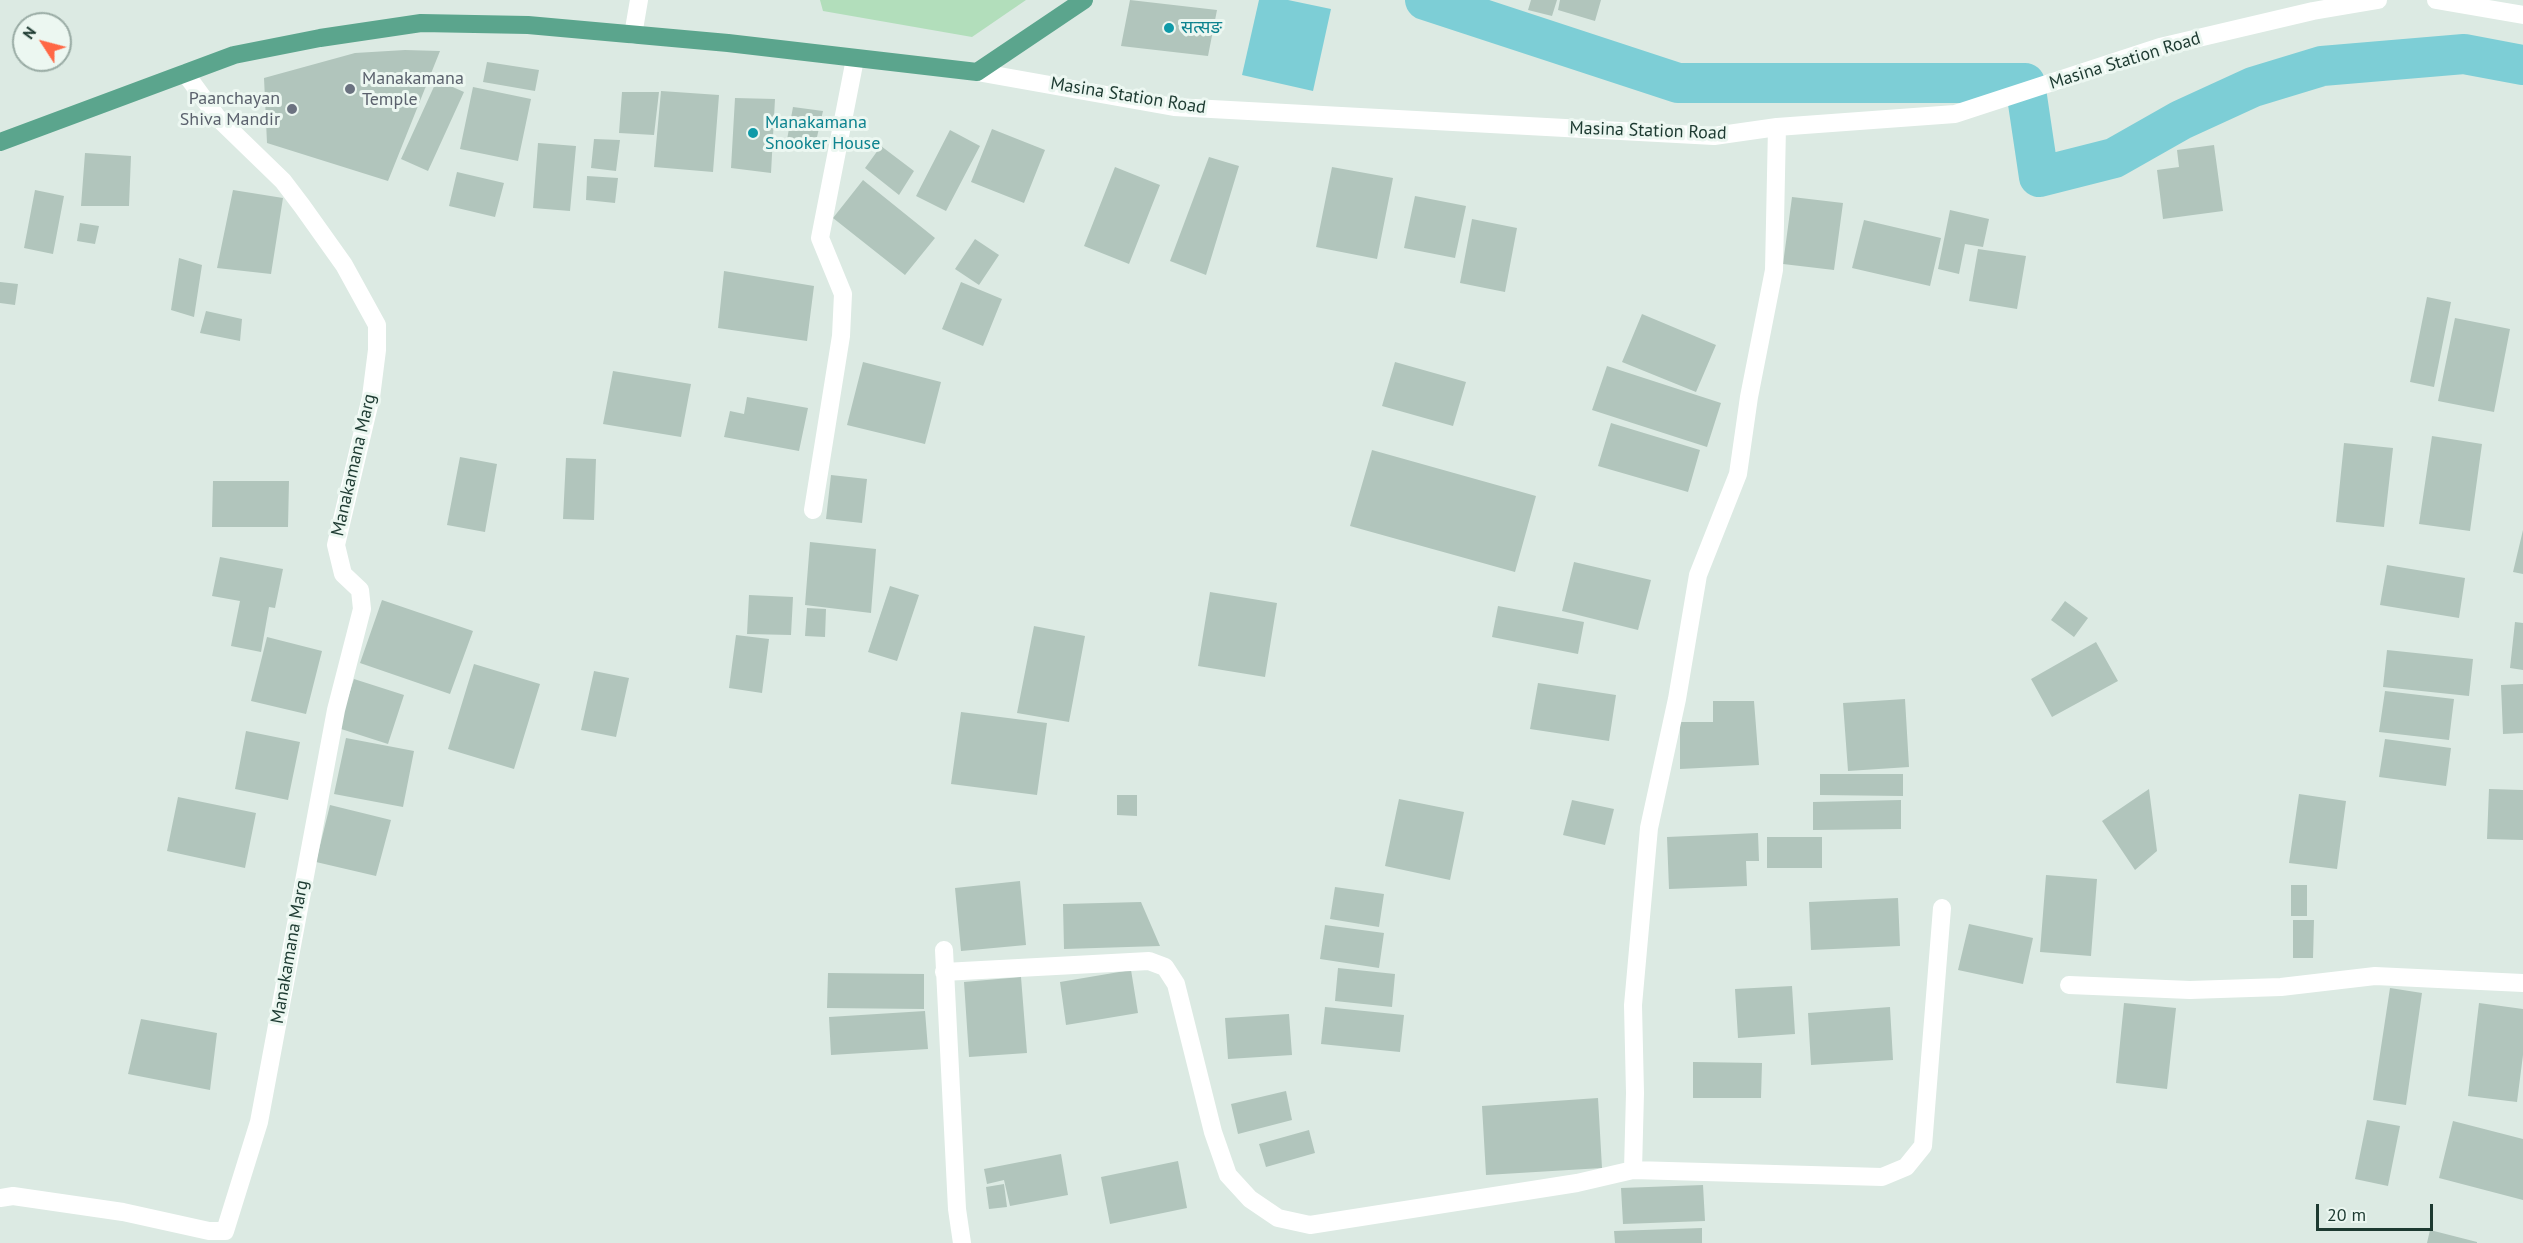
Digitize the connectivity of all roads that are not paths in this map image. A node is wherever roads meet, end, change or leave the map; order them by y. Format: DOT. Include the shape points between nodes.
graph roads {
  1 [pos="639,0"];
  2 [pos="1084,0"];
  3 [pos="2378,0"];
  4 [pos="2436,0"];
  5 [pos="2523,15"];
  6 [pos="633,34"];
  7 [pos="855,59"];
  8 [pos="978,72"];
  9 [pos="185,73"];
  10 [pos="1777,127"];
  11 [pos="0,142"];
  12 [pos="813,510"];
  13 [pos="1942,908"];
  14 [pos="944,950"];
  15 [pos="944,972"];
  16 [pos="2523,983"];
  17 [pos="2069,985"];
  18 [pos="1633,1170"];
  19 [pos="0,1198"];
  20 [pos="962,1243"];
  1 -- 6 [label="street"];
  2 -- 8 [label="main road"];
  3 -- 10 [label="street, Masina Station Road" via="2160,47 1955,114"];
  4 -- 5 [label="street"];
  6 -- 7 [label="main road"];
  6 -- 9 [label="main road" via="528,25 421,23 234,55"];
  7 -- 8 [label="main road"];
  7 -- 12 [label="street" via="820,238 843,294 841,336"];
  8 -- 10 [label="street, Masina Station Road" via="1174,107 1714,136"];
  9 -- 11 [label="main road"];
  9 -- 19 [label="street, Manakamana Marg" via="217,117 283,181 344,265 377,325 370,397 336,545 343,573 360,590 362,609 336,710 259,1122 225,1231 35,1199"];
  10 -- 18 [label="street" via="1774,270 1738,474 1698,575 1649,828 1633,1005"];
  13 -- 18 [label="street" via="1923,1146 1906,1167 1882,1177"];
  14 -- 15 [label="street"];
  15 -- 18 [label="street" via="1149,961 1165,968 1176,984 1213,1132 1228,1175 1250,1199 1278,1218 1310,1225 1577,1183"];
  15 -- 20 [label="street"];
  16 -- 17 [label="street" via="2375,976 2281,987 2201,990"];
}
